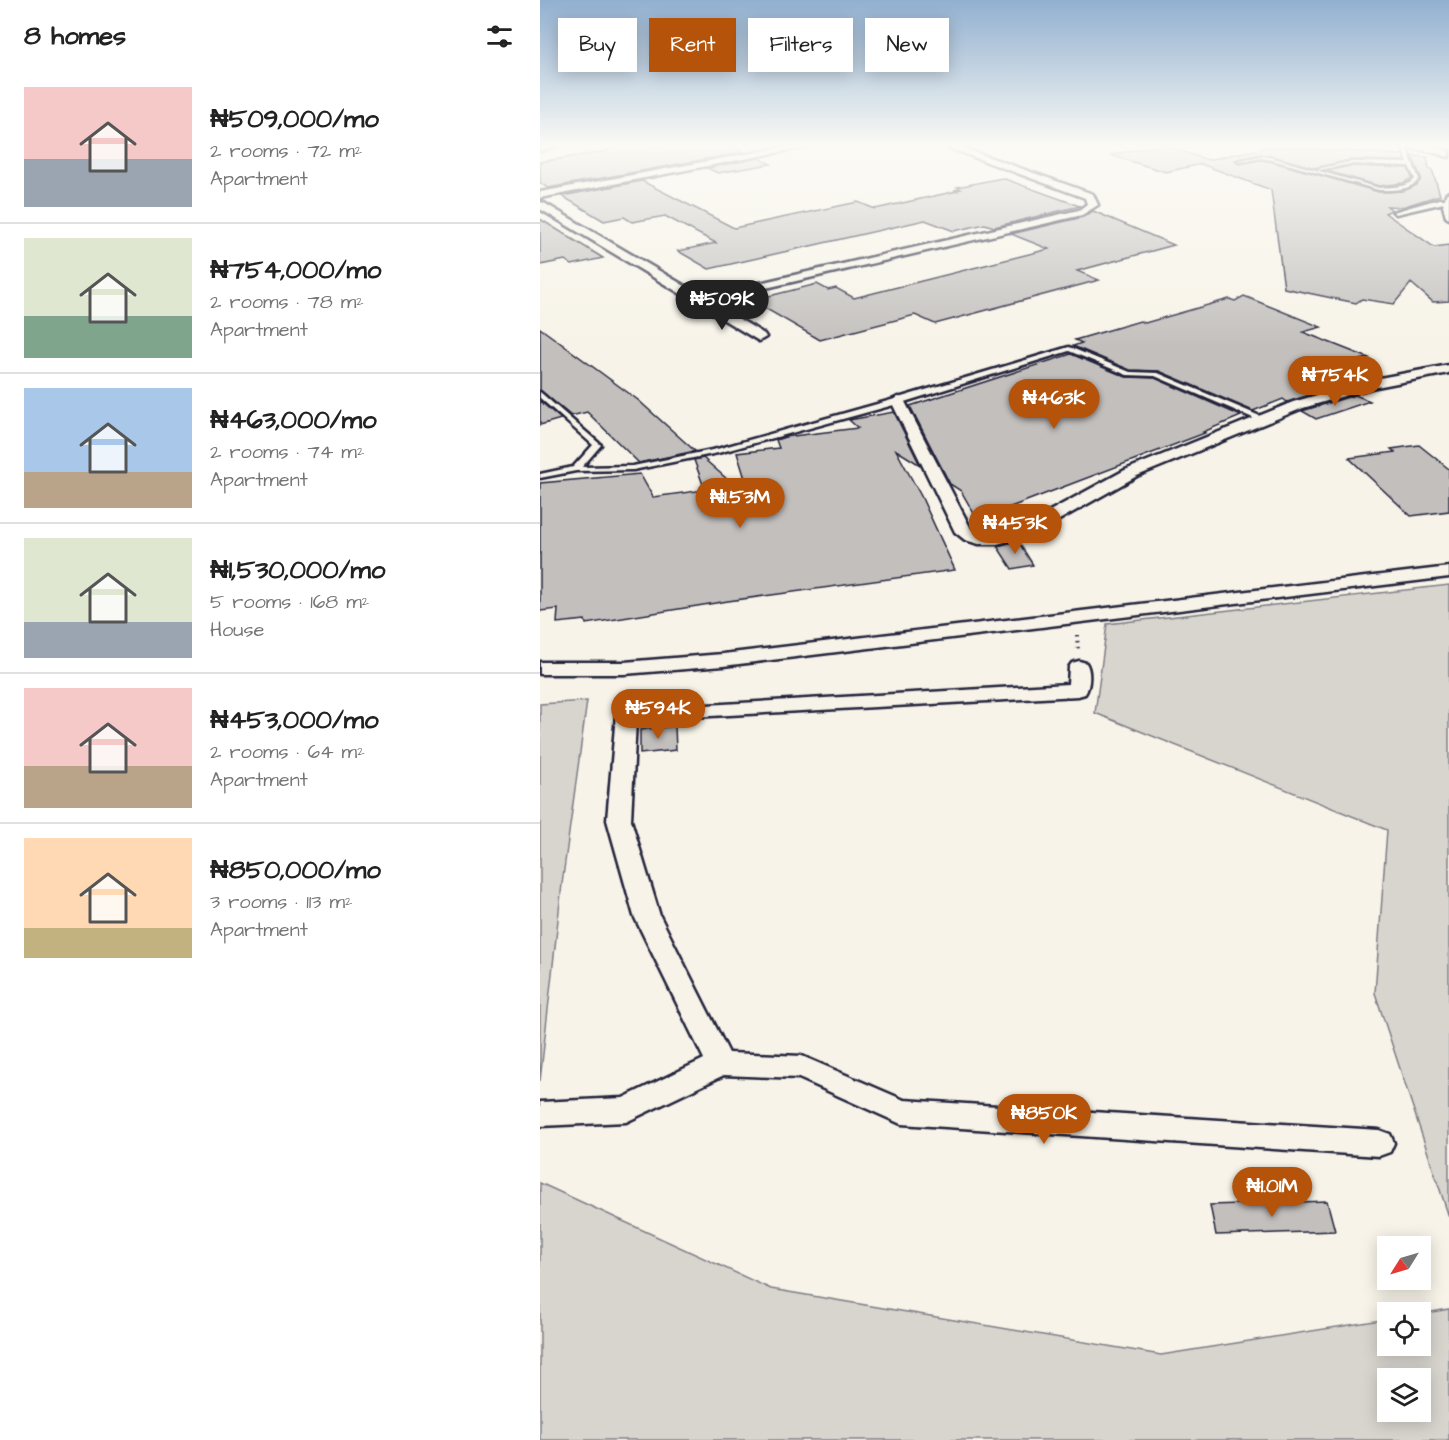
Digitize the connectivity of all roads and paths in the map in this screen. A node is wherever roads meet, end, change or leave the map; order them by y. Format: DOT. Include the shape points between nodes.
graph roads {
  1 [pos="552,212"];
  2 [pos="1081,212"];
  3 [pos="700,300"];
  4 [pos="759,337"];
  5 [pos="1449,369"];
  6 [pos="540,394"];
  7 [pos="898,401"];
  8 [pos="1263,419"];
  9 [pos="576,469"];
  10 [pos="540,476"];
  11 [pos="1449,572"];
  12 [pos="1076,616"];
  13 [pos="1079,667"];
  14 [pos="540,668"];
  15 [pos="721,1064"];
  16 [pos="540,1114"];
  17 [pos="1378,1143"];
  1 -- 3 [label="street"];
  2 -- 3 [label="street"];
  3 -- 4 [label="street"];
  5 -- 8 [label="street" via="1334,392"];
  6 -- 9 [label="lane" via="597,445"];
  7 -- 8 [label="lane" via="1069,349 1129,374 1156,374"];
  7 -- 8 [label="street" via="964,532 982,539 1030,529 1131,473"];
  7 -- 9 [label="lane" via="718,451 633,468"];
  9 -- 10 [label="lane"];
  11 -- 12 [label="street"];
  12 -- 13 [label="path"];
  12 -- 14 [label="street" via="723,660 624,668"];
  13 -- 15 [label="street" via="1078,690 626,714 619,820 647,916"];
  15 -- 16 [label="street" via="626,1110"];
  15 -- 17 [label="street" via="802,1067 902,1112"];
}
